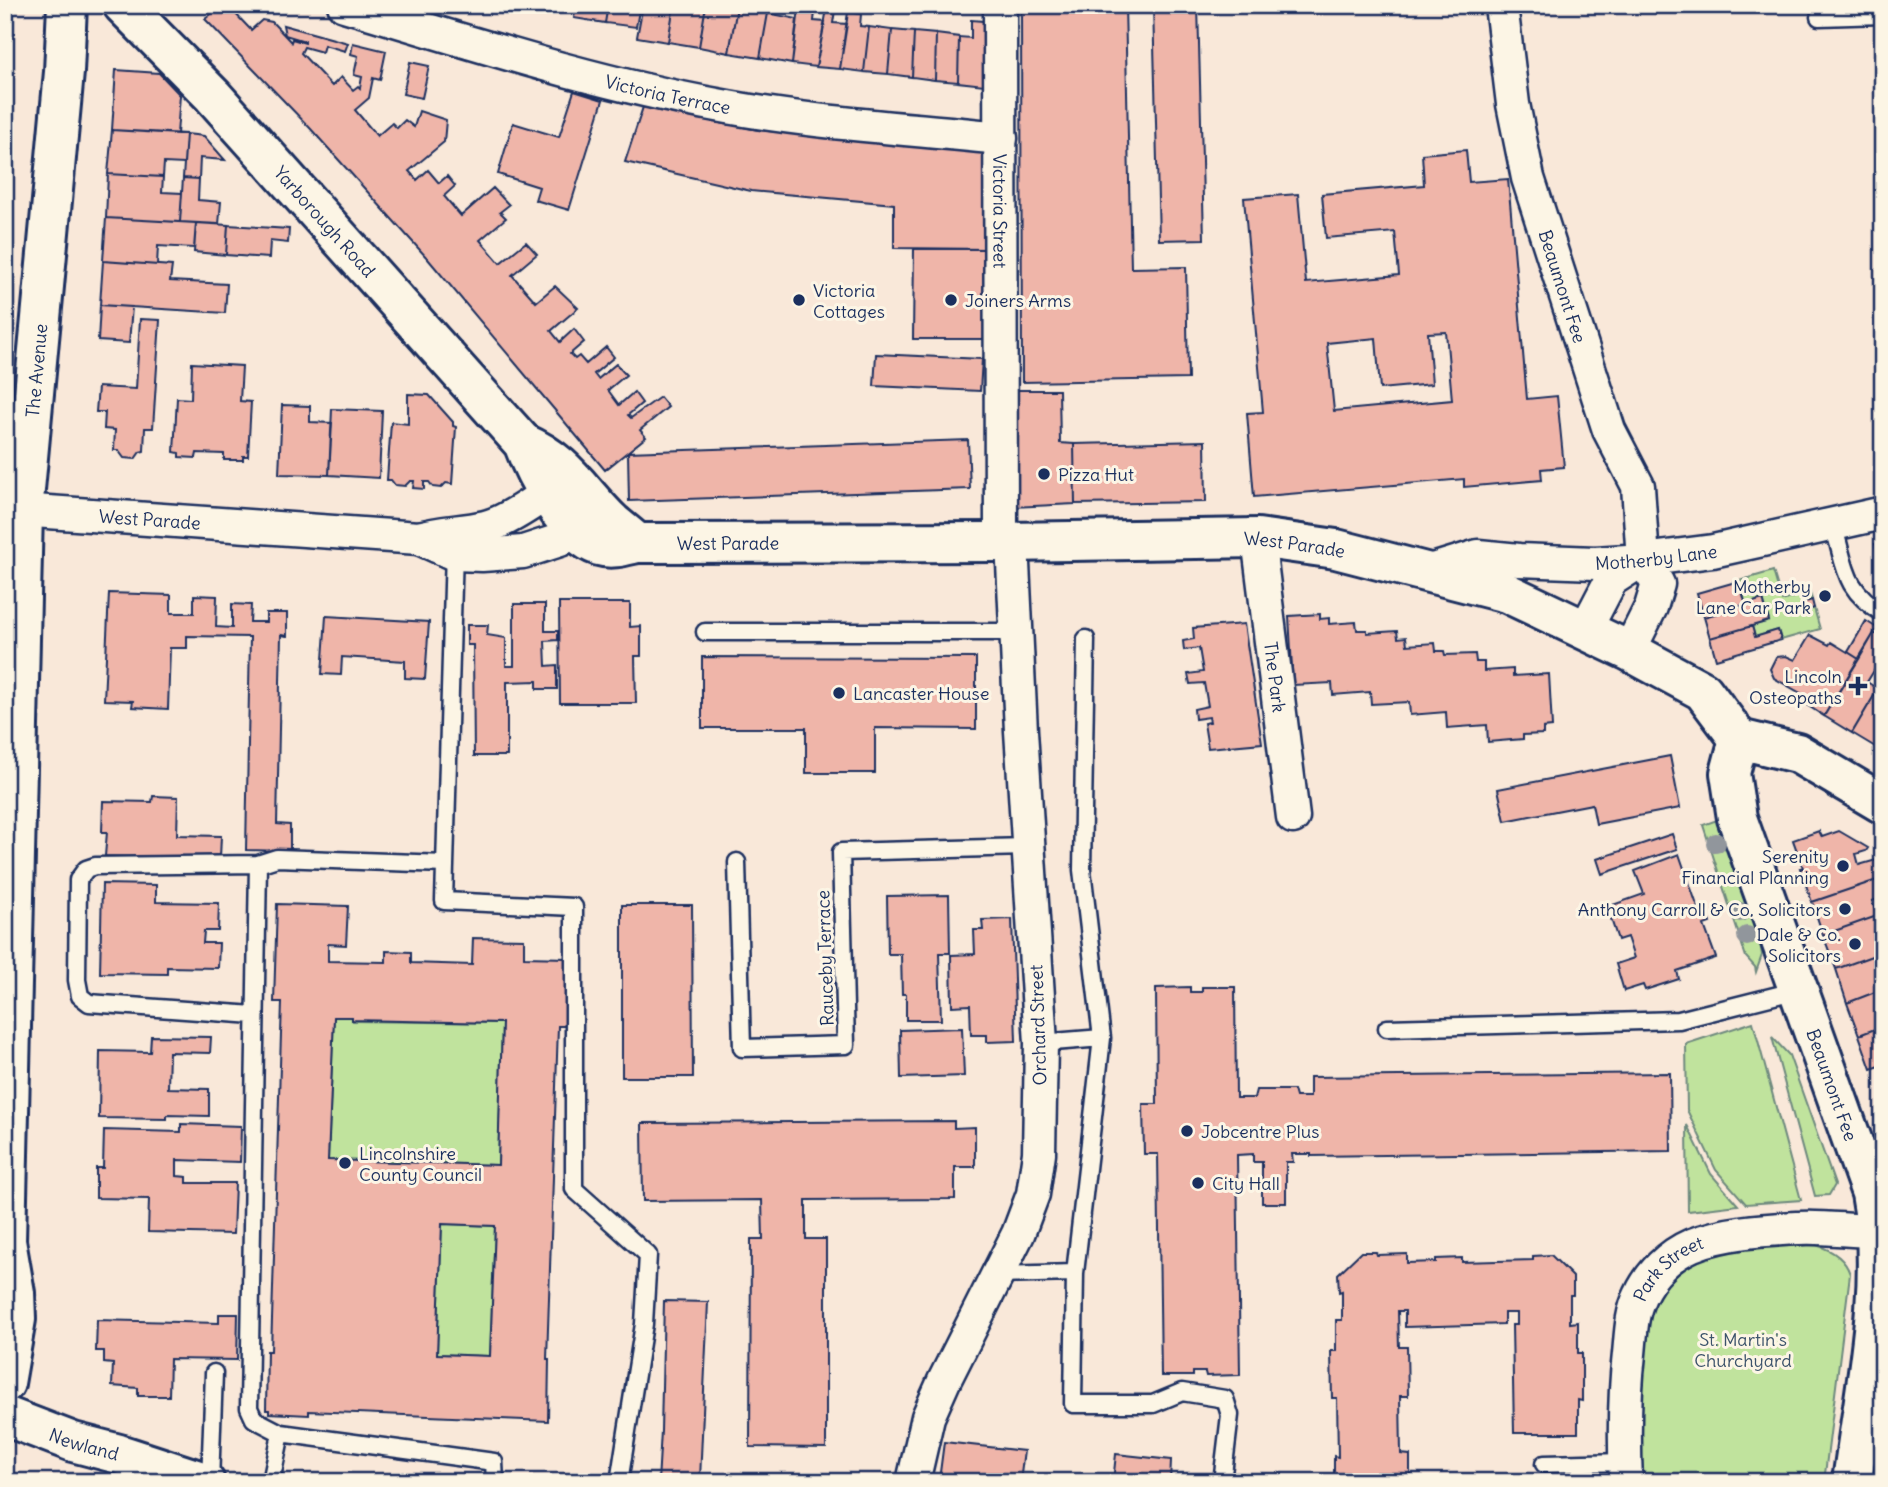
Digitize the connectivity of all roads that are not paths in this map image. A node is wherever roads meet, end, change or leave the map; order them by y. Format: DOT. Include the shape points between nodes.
graph roads {
  1 [pos="67,5"];
  2 [pos="123,5"];
  3 [pos="344,5"];
  4 [pos="1000,5"];
  5 [pos="1500,5"];
  6 [pos="1883,15"];
  7 [pos="1819,17"];
  8 [pos="1001,138"];
  9 [pos="559,485"];
  10 [pos="14,510"];
  11 [pos="1883,513"];
  12 [pos="588,520"];
  13 [pos="1833,525"];
  14 [pos="1258,538"];
  15 [pos="454,542"];
  16 [pos="1007,542"];
  17 [pos="1643,560"];
  18 [pos="1426,572"];
  19 [pos="1883,613"];
  20 [pos="1585,630"];
  21 [pos="705,632"];
  22 [pos="1015,632"];
  23 [pos="1086,639"];
  24 [pos="1629,651"];
  25 [pos="1739,739"];
  26 [pos="1883,804"];
  27 [pos="1293,817"];
  28 [pos="1030,847"];
  29 [pos="737,862"];
  30 [pos="258,864"];
  31 [pos="445,864"];
  32 [pos="1798,990"];
  33 [pos="254,1015"];
  34 [pos="1387,1028"];
  35 [pos="1101,1038"];
  36 [pos="1041,1042"];
  37 [pos="1880,1231"];
  38 [pos="6,1242"];
  39 [pos="1075,1273"];
  40 [pos="998,1275"];
  41 [pos="214,1373"];
  42 [pos="5,1383"];
  43 [pos="5,1416"];
  44 [pos="281,1433"];
  45 [pos="1544,1464"];
  46 [pos="1625,1472"];
  47 [pos="207,1482"];
  48 [pos="271,1482"];
  49 [pos="495,1482"];
  50 [pos="619,1482"];
  51 [pos="913,1482"];
  52 [pos="1222,1482"];
  53 [pos="1852,1482"];
  1 -- 10 [label="main road, The Avenue" via="64,72"];
  2 -- 9 [label="main road, Yarborough Road" via="222,106 523,443 532,468"];
  3 -- 8 [label="street, Victoria Terrace" via="552,66 715,105"];
  4 -- 8 [label="street, Victoria Street"];
  5 -- 17 [label="street, Beaumont Fee" via="1528,178 1609,430 1638,486"];
  6 -- 7 [label="lane"];
  8 -- 16 [label="street, Victoria Street"];
  9 -- 12 [label="main road, West Parade"];
  9 -- 15 [label="street" via="498,523"];
  10 -- 15 [label="street, West Parade"];
  10 -- 38 [label="main road, The Avenue"];
  11 -- 13 [label="street, Motherby Lane"];
  12 -- 15 [label="street, West Parade" via="560,540 523,552 482,555"];
  12 -- 16 [label="main road, West Parade" via="587,540 618,548 637,543"];
  13 -- 17 [label="street, Motherby Lane" via="1713,551"];
  13 -- 19 [label="lane" via="1849,582"];
  14 -- 16 [label="main road, West Parade"];
  14 -- 18 [label="main road, West Parade" via="1336,549"];
  14 -- 27 [label="street, The Park"];
  15 -- 31 [label="lane"];
  16 -- 22 [label="street, Orchard Street"];
  17 -- 18 [label="street, Motherby Lane" via="1595,563 1478,556"];
  17 -- 20 [label="street" via="1611,580"];
  17 -- 24 [label="street, Beaumont Fee" via="1658,584"];
  18 -- 20 [label="main road, West Parade" via="1507,593"];
  20 -- 24 [label="main road, West Parade"];
  21 -- 22 [label="lane"];
  22 -- 28 [label="street, Orchard Street"];
  23 -- 35 [label="lane" via="1082,870"];
  24 -- 25 [label="main road, West Parade" via="1703,691"];
  25 -- 26 [label="main road" via="1797,753"];
  25 -- 32 [label="main road, Beaumont Fee" via="1730,773 1737,818"];
  28 -- 29 [label="lane, Rauceby Terrace" via="841,852 846,1045 742,1048"];
  28 -- 36 [label="street, Orchard Street"];
  30 -- 31 [label="lane" via="277,858"];
  30 -- 33 [label="lane"];
  30 -- 33 [label="lane" via="95,866 78,880 77,980 80,996 89,1003"];
  31 -- 50 [label="lane" via="443,901 574,907 574,1189 648,1255 644,1324"];
  32 -- 34 [label="lane" via="1679,1020"];
  32 -- 37 [label="main road, Beaumont Fee" via="1871,1193"];
  33 -- 44 [label="lane" via="249,1408 254,1419"];
  35 -- 36 [label="lane"];
  35 -- 39 [label="lane"];
  36 -- 40 [label="street, Orchard Street" via="1039,1153 1033,1194"];
  37 -- 46 [label="street, Park Street" via="1801,1228 1746,1232 1692,1245 1662,1265 1635,1308 1624,1398"];
  37 -- 53 [label="main road, Beaumont Fee"];
  38 -- 42 [label="main road, The Avenue" via="16,1318"];
  39 -- 40 [label="lane"];
  39 -- 52 [label="lane" via="1073,1404 1153,1404 1182,1392 1225,1399 1230,1415"];
  40 -- 51 [label="street, Orchard Street" via="929,1417"];
  41 -- 47 [label="lane"];
  43 -- 47 [label="main road, Newland" via="73,1442"];
  44 -- 48 [label="lane"];
  44 -- 49 [label="lane" via="494,1462"];
  45 -- 46 [label="lane"];
}
